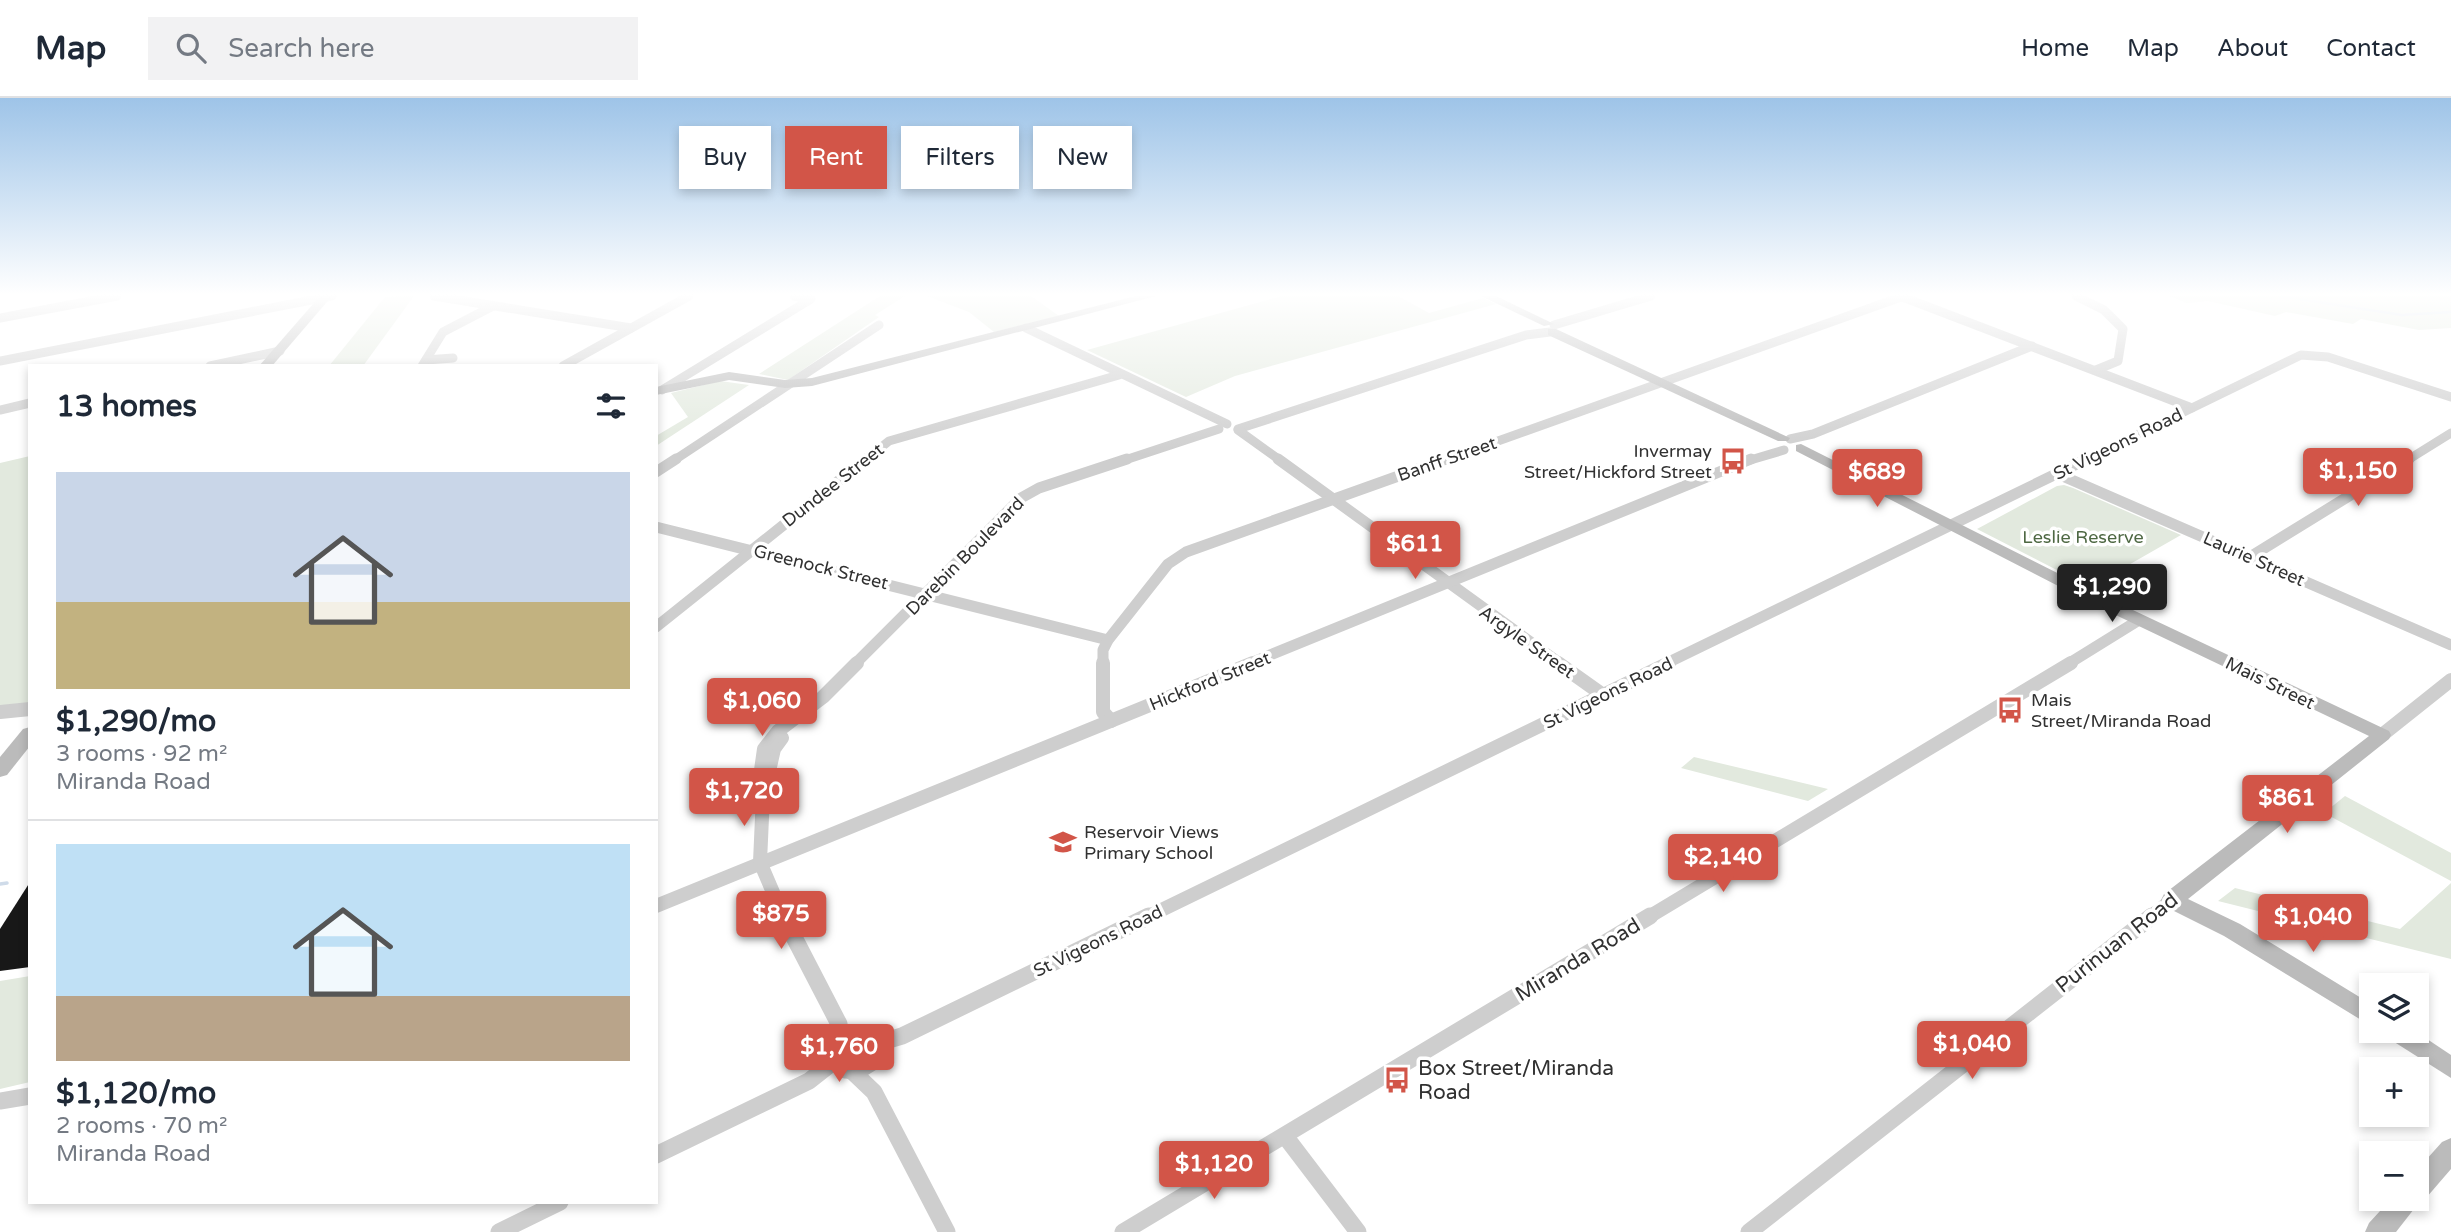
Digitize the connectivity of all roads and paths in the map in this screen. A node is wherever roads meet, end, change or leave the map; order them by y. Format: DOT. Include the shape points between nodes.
graph roads {
  1 [pos="62,349"];
  2 [pos="594,349"];
  3 [pos="729,349"];
  4 [pos="841,349"];
  5 [pos="944,349"];
  6 [pos="1068,349"];
  7 [pos="1482,349"];
  8 [pos="1594,349"];
  9 [pos="1755,349"];
  10 [pos="2025,349"];
  11 [pos="2040,349"];
  12 [pos="2122,349"];
  13 [pos="280,351"];
  14 [pos="453,358"];
  15 [pos="0,361"];
  16 [pos="424,363"];
  17 [pos="219,364"];
  18 [pos="267,364"];
  19 [pos="274,364"];
  20 [pos="567,364"];
  21 [pos="696,369"];
  22 [pos="2096,370"];
  23 [pos="1119,374"];
  24 [pos="712,378"];
  25 [pos="1662,382"];
  26 [pos="785,384"];
  27 [pos="659,390"];
  28 [pos="2451,397"];
  29 [pos="28,403"];
  30 [pos="2193,407"];
  31 [pos="0,410"];
  32 [pos="1207,417"];
  33 [pos="1228,429"];
  34 [pos="2451,433"];
  35 [pos="1785,446"];
  36 [pos="658,471"];
  37 [pos="2058,474"];
  38 [pos="1331,499"];
  39 [pos="1950,525"];
  40 [pos="658,527"];
  41 [pos="751,550"];
  42 [pos="2250,557"];
  43 [pos="1447,585"];
  44 [pos="928,593"];
  45 [pos="2136,621"];
  46 [pos="658,625"];
  47 [pos="1108,640"];
  48 [pos="2451,645"];
  49 [pos="2451,680"];
  50 [pos="1602,695"];
  51 [pos="28,709"];
  52 [pos="0,712"];
  53 [pos="1111,721"];
  54 [pos="28,735"];
  55 [pos="2379,737"];
  56 [pos="0,770"];
  57 [pos="760,862"];
  58 [pos="2177,896"];
  59 [pos="658,905"];
  60 [pos="2359,1009"];
  61 [pos="839,1024"];
  62 [pos="2414,1043"];
  63 [pos="2417,1043"];
  64 [pos="868,1053"];
  65 [pos="2451,1061"];
  66 [pos="846,1062"];
  67 [pos="2451,1068"];
  68 [pos="874,1092"];
  69 [pos="28,1096"];
  70 [pos="0,1101"];
  71 [pos="1285,1136"];
  72 [pos="2451,1150"];
  73 [pos="658,1154"];
  74 [pos="2429,1175"];
  75 [pos="556,1204"];
  76 [pos="2397,1211"];
  77 [pos="499,1232"];
  78 [pos="947,1232"];
  79 [pos="1123,1232"];
  80 [pos="1359,1232"];
  81 [pos="1749,1232"];
  82 [pos="2379,1232"];
  1 -- 15 [label="street"];
  2 -- 20 [label="street"];
  3 -- 21 [label="street"];
  4 -- 26 [label="street"];
  5 -- 26 [label="street" via="823,380"];
  6 -- 23 [label="street, Argyle Street"];
  7 -- 33 [label="street, Darebin Boulevard"];
  8 -- 25 [label="street, Mais Street"];
  9 -- 25 [label="street, Banff Street"];
  10 -- 35 [label="street, Hickford Street"];
  11 -- 22 [label="street"];
  12 -- 22 [label="street" via="2118,361"];
  13 -- 17 [label="street"];
  13 -- 18 [label="street"];
  13 -- 19 [label="street"];
  14 -- 16 [label="street"];
  21 -- 24 [label="street"];
  21 -- 27 [label="street"];
  22 -- 30 [label="street"];
  23 -- 32 [label="street, Argyle Street"];
  23 -- 41 [label="street, Dundee Street" via="889,441"];
  24 -- 26 [label="street" via="744,377"];
  24 -- 27 [label="street"];
  25 -- 35 [label="street, Mais Street"];
  25 -- 38 [label="street, Banff Street"];
  26 -- 36 [label="street"];
  28 -- 30 [label="street, St Vigeons Road" via="2315,354 2301,355"];
  29 -- 31 [label="street"];
  30 -- 37 [label="street, St Vigeons Road"];
  32 -- 33 [label="street, Argyle Street"];
  33 -- 38 [label="street, Argyle Street"];
  33 -- 44 [label="street, Darebin Boulevard" via="1028,493"];
  34 -- 42 [label="street"];
  35 -- 39 [label="street, Mais Street"];
  35 -- 43 [label="street, Hickford Street"];
  37 -- 39 [label="street, St Vigeons Road"];
  37 -- 42 [label="street, Laurie Street"];
  38 -- 43 [label="street, Argyle Street"];
  38 -- 47 [label="street, Banff Street" via="1186,552 1168,564"];
  39 -- 45 [label="street, Mais Street"];
  39 -- 50 [label="street, St Vigeons Road"];
  40 -- 41 [label="street, Greenock Street"];
  41 -- 44 [label="street, Greenock Street"];
  41 -- 46 [label="street, Dundee Street"];
  42 -- 48 [label="street, Laurie Street"];
  43 -- 50 [label="street, Argyle Street"];
  43 -- 53 [label="street, Hickford Street"];
  44 -- 47 [label="street, Greenock Street"];
  44 -- 57 [label="street, Darebin Boulevard" via="811,706 775,749 763,795"];
  45 -- 55 [label="street, Mais Street"];
  45 -- 71 [label="street, Miranda Road"];
  47 -- 53 [label="street, Banff Street" via="1103,650 1103,712"];
  49 -- 55 [label="street, Purinuan Road"];
  50 -- 64 [label="street, St Vigeons Road"];
  51 -- 52 [label="street"];
  53 -- 57 [label="street, Hickford Street"];
  54 -- 56 [label="street"];
  55 -- 58 [label="street, Purinuan Road"];
  57 -- 59 [label="street, Hickford Street"];
  57 -- 61 [label="street"];
  58 -- 60 [label="street"];
  58 -- 81 [label="street, Purinuan Road"];
  61 -- 64 [label="street"];
  61 -- 66 [label="street"];
  62 -- 67 [label="street"];
  63 -- 65 [label="street"];
  64 -- 66 [label="street"];
  64 -- 66 [label="street" via="863,1069"];
  64 -- 68 [label="street"];
  66 -- 68 [label="street"];
  66 -- 73 [label="street"];
  68 -- 78 [label="street"];
  69 -- 70 [label="street"];
  71 -- 79 [label="street, Miranda Road"];
  71 -- 80 [label="street"];
  72 -- 74 [label="street"];
  75 -- 77 [label="street"];
  76 -- 82 [label="street"];
}
